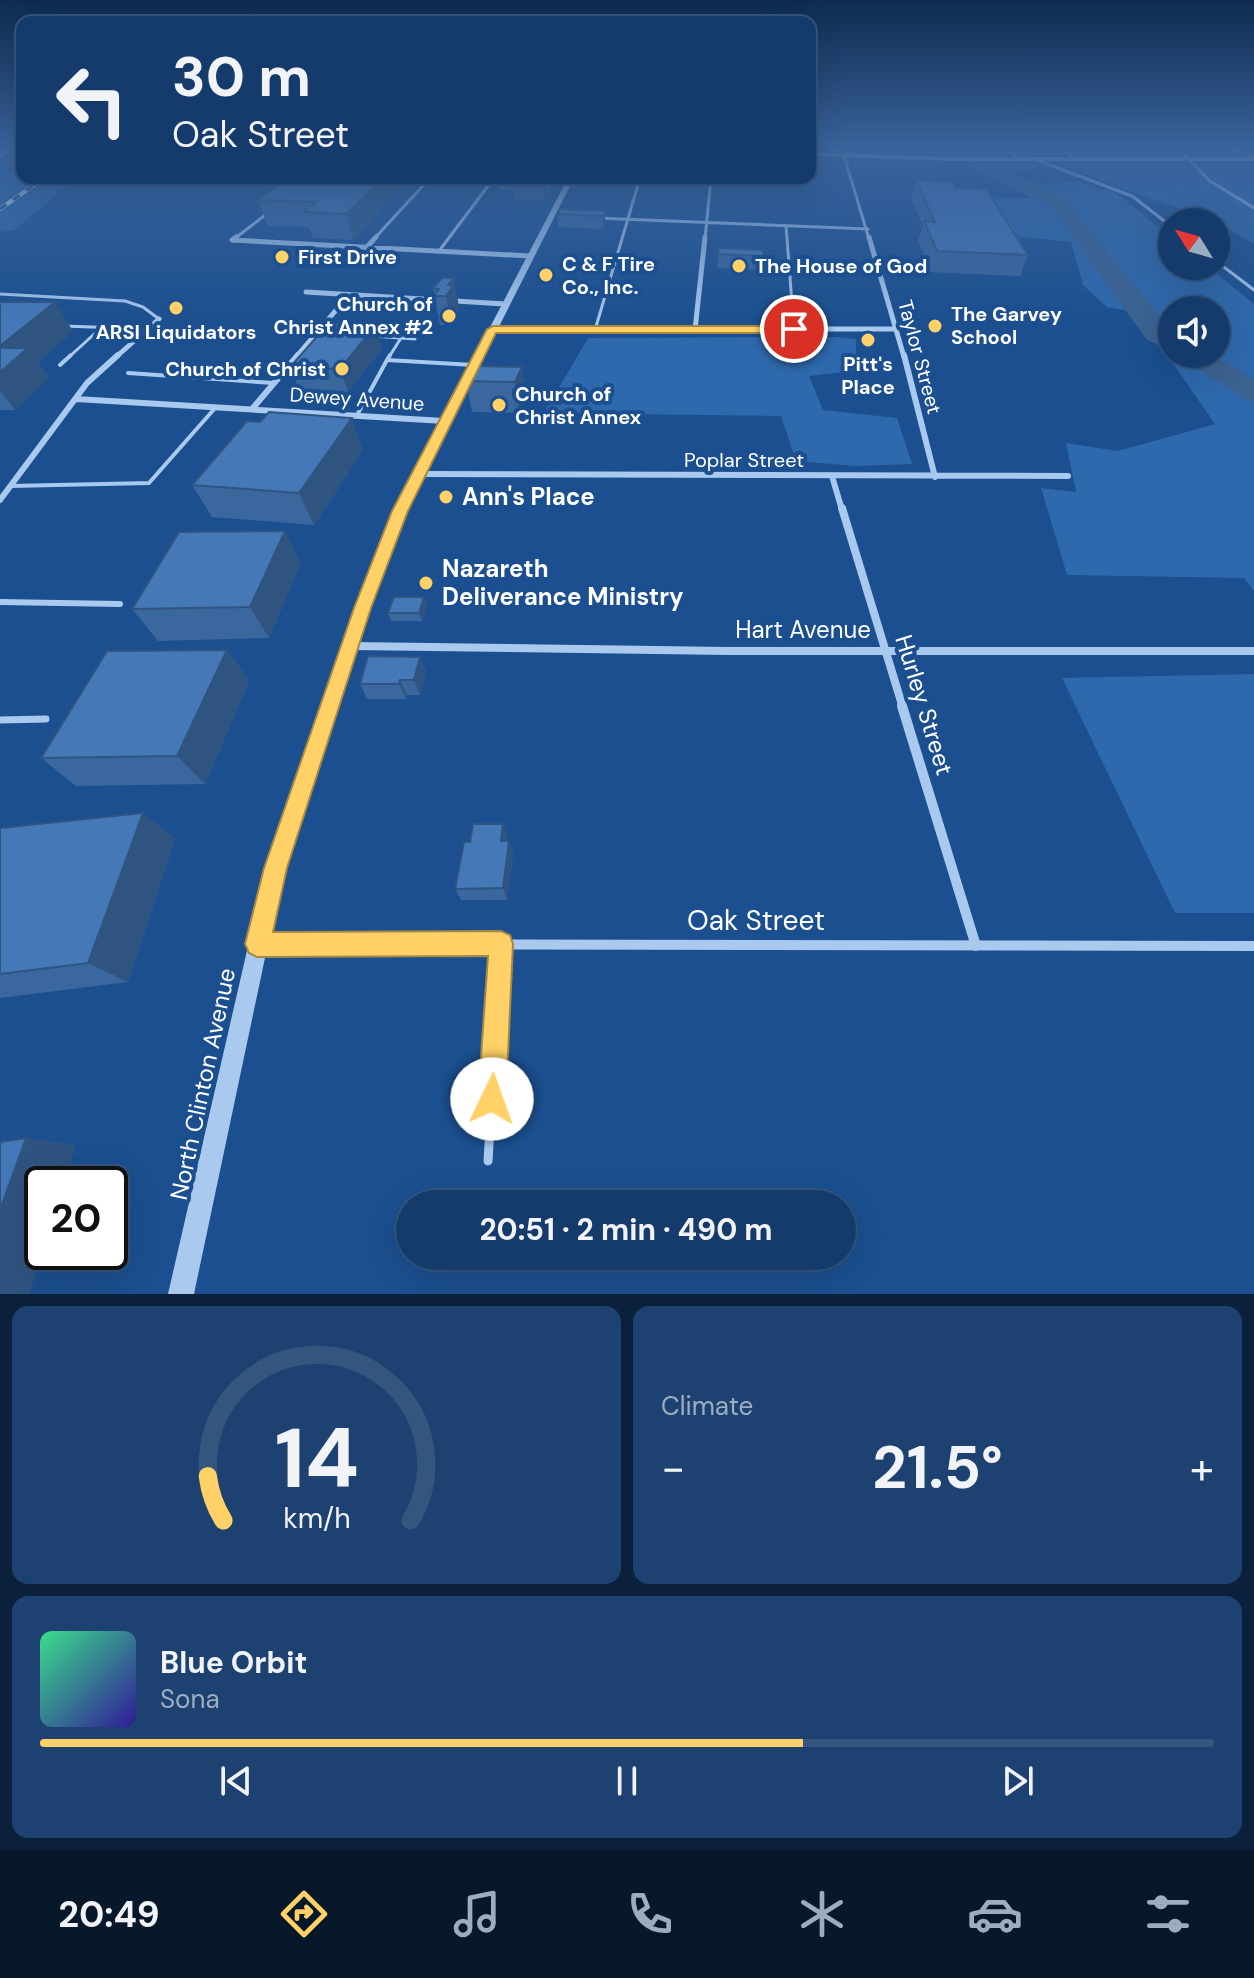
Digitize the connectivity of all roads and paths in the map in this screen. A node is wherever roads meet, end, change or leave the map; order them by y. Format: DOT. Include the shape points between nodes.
graph roads {
  1 [pos="276,206"];
  2 [pos="404,206"];
  3 [pos="473,206"];
  4 [pos="559,206"];
  5 [pos="632,206"];
  6 [pos="708,206"];
  7 [pos="861,206"];
  8 [pos="587,218"];
  9 [pos="628,220"];
  10 [pos="706,223"];
  11 [pos="786,226"];
  12 [pos="868,229"];
  13 [pos="366,248"];
  14 [pos="439,251"];
  15 [pos="530,256"];
  16 [pos="1230,272"];
  17 [pos="1254,290"];
  18 [pos="306,292"];
  19 [pos="0,294"];
  20 [pos="349,295"];
  21 [pos="505,304"];
  22 [pos="159,319"];
  23 [pos="58,325"];
  24 [pos="102,327"];
  25 [pos="148,329"];
  26 [pos="493,329"];
  27 [pos="794,329"];
  28 [pos="897,329"];
  29 [pos="595,330"];
  30 [pos="695,330"];
  31 [pos="316,333"];
  32 [pos="330,334"];
  33 [pos="358,336"];
  34 [pos="401,338"];
  35 [pos="415,339"];
  36 [pos="387,360"];
  37 [pos="60,365"];
  38 [pos="473,365"];
  39 [pos="128,373"];
  40 [pos="274,383"];
  41 [pos="76,399"];
  42 [pos="216,406"];
  43 [pos="252,409"];
  44 [pos="357,415"];
  45 [pos="444,421"];
  46 [pos="419,474"];
  47 [pos="832,476"];
  48 [pos="1068,476"];
  49 [pos="935,477"];
  50 [pos="10,486"];
  51 [pos="0,500"];
  52 [pos="0,602"];
  53 [pos="120,604"];
  54 [pos="351,646"];
  55 [pos="886,650"];
  56 [pos="1254,651"];
  57 [pos="46,719"];
  58 [pos="0,720"];
  59 [pos="257,944"];
  60 [pos="501,944"];
  61 [pos="976,946"];
  62 [pos="1254,946"];
  63 [pos="488,1161"];
  64 [pos="181,1294"];
  1 -- 13 [label="street" via="232,240"];
  2 -- 13 [label="street"];
  3 -- 14 [label="lane"];
  4 -- 15 [label="street, North Clinton Avenue"];
  5 -- 9 [label="lane"];
  6 -- 10 [label="street"];
  7 -- 12 [label="street, Taylor Street"];
  8 -- 9 [label="street"];
  9 -- 10 [label="street"];
  9 -- 29 [label="lane"];
  10 -- 11 [label="street"];
  10 -- 30 [label="street"];
  11 -- 12 [label="street"];
  11 -- 27 [label="lane"];
  12 -- 28 [label="street, Taylor Street"];
  13 -- 14 [label="street"];
  14 -- 15 [label="street"];
  15 -- 21 [label="street, North Clinton Avenue"];
  16 -- 17 [label="lane"];
  18 -- 20 [label="street"];
  19 -- 22 [label="lane" via="125,301"];
  20 -- 21 [label="street"];
  20 -- 31 [label="street"];
  21 -- 26 [label="street, North Clinton Avenue"];
  22 -- 25 [label="street"];
  23 -- 24 [label="lane"];
  24 -- 25 [label="lane"];
  24 -- 37 [label="lane"];
  25 -- 41 [label="street"];
  26 -- 29 [label="street"];
  26 -- 38 [label="street, North Clinton Avenue"];
  27 -- 28 [label="street"];
  27 -- 30 [label="street"];
  28 -- 49 [label="street, Taylor Street"];
  29 -- 30 [label="street"];
  31 -- 32 [label="lane"];
  31 -- 40 [label="street"];
  33 -- 34 [label="lane"];
  34 -- 35 [label="lane"];
  34 -- 36 [label="lane"];
  36 -- 38 [label="lane"];
  36 -- 44 [label="lane"];
  38 -- 45 [label="street, North Clinton Avenue"];
  39 -- 40 [label="lane"];
  40 -- 43 [label="street"];
  41 -- 42 [label="street, Dewey Avenue"];
  41 -- 50 [label="street"];
  42 -- 43 [label="street, Dewey Avenue"];
  42 -- 50 [label="lane" via="149,483"];
  43 -- 44 [label="street, Dewey Avenue"];
  44 -- 45 [label="street, Dewey Avenue"];
  45 -- 46 [label="street, North Clinton Avenue"];
  46 -- 47 [label="street, Poplar Street"];
  46 -- 54 [label="street, North Clinton Avenue" via="400,511"];
  47 -- 49 [label="street, Poplar Street"];
  47 -- 55 [label="street, Hurley Street"];
  48 -- 49 [label="street, Poplar Street"];
  50 -- 51 [label="street"];
  52 -- 53 [label="lane"];
  54 -- 55 [label="street, Hart Avenue"];
  54 -- 59 [label="street, North Clinton Avenue" via="275,868"];
  55 -- 56 [label="street, Hart Avenue"];
  55 -- 61 [label="street, Hurley Street"];
  57 -- 58 [label="lane"];
  59 -- 60 [label="street, Oak Street"];
  59 -- 64 [label="street, North Clinton Avenue"];
  60 -- 61 [label="street, Oak Street"];
  60 -- 63 [label="lane"];
  61 -- 62 [label="street, Oak Street"];
}
